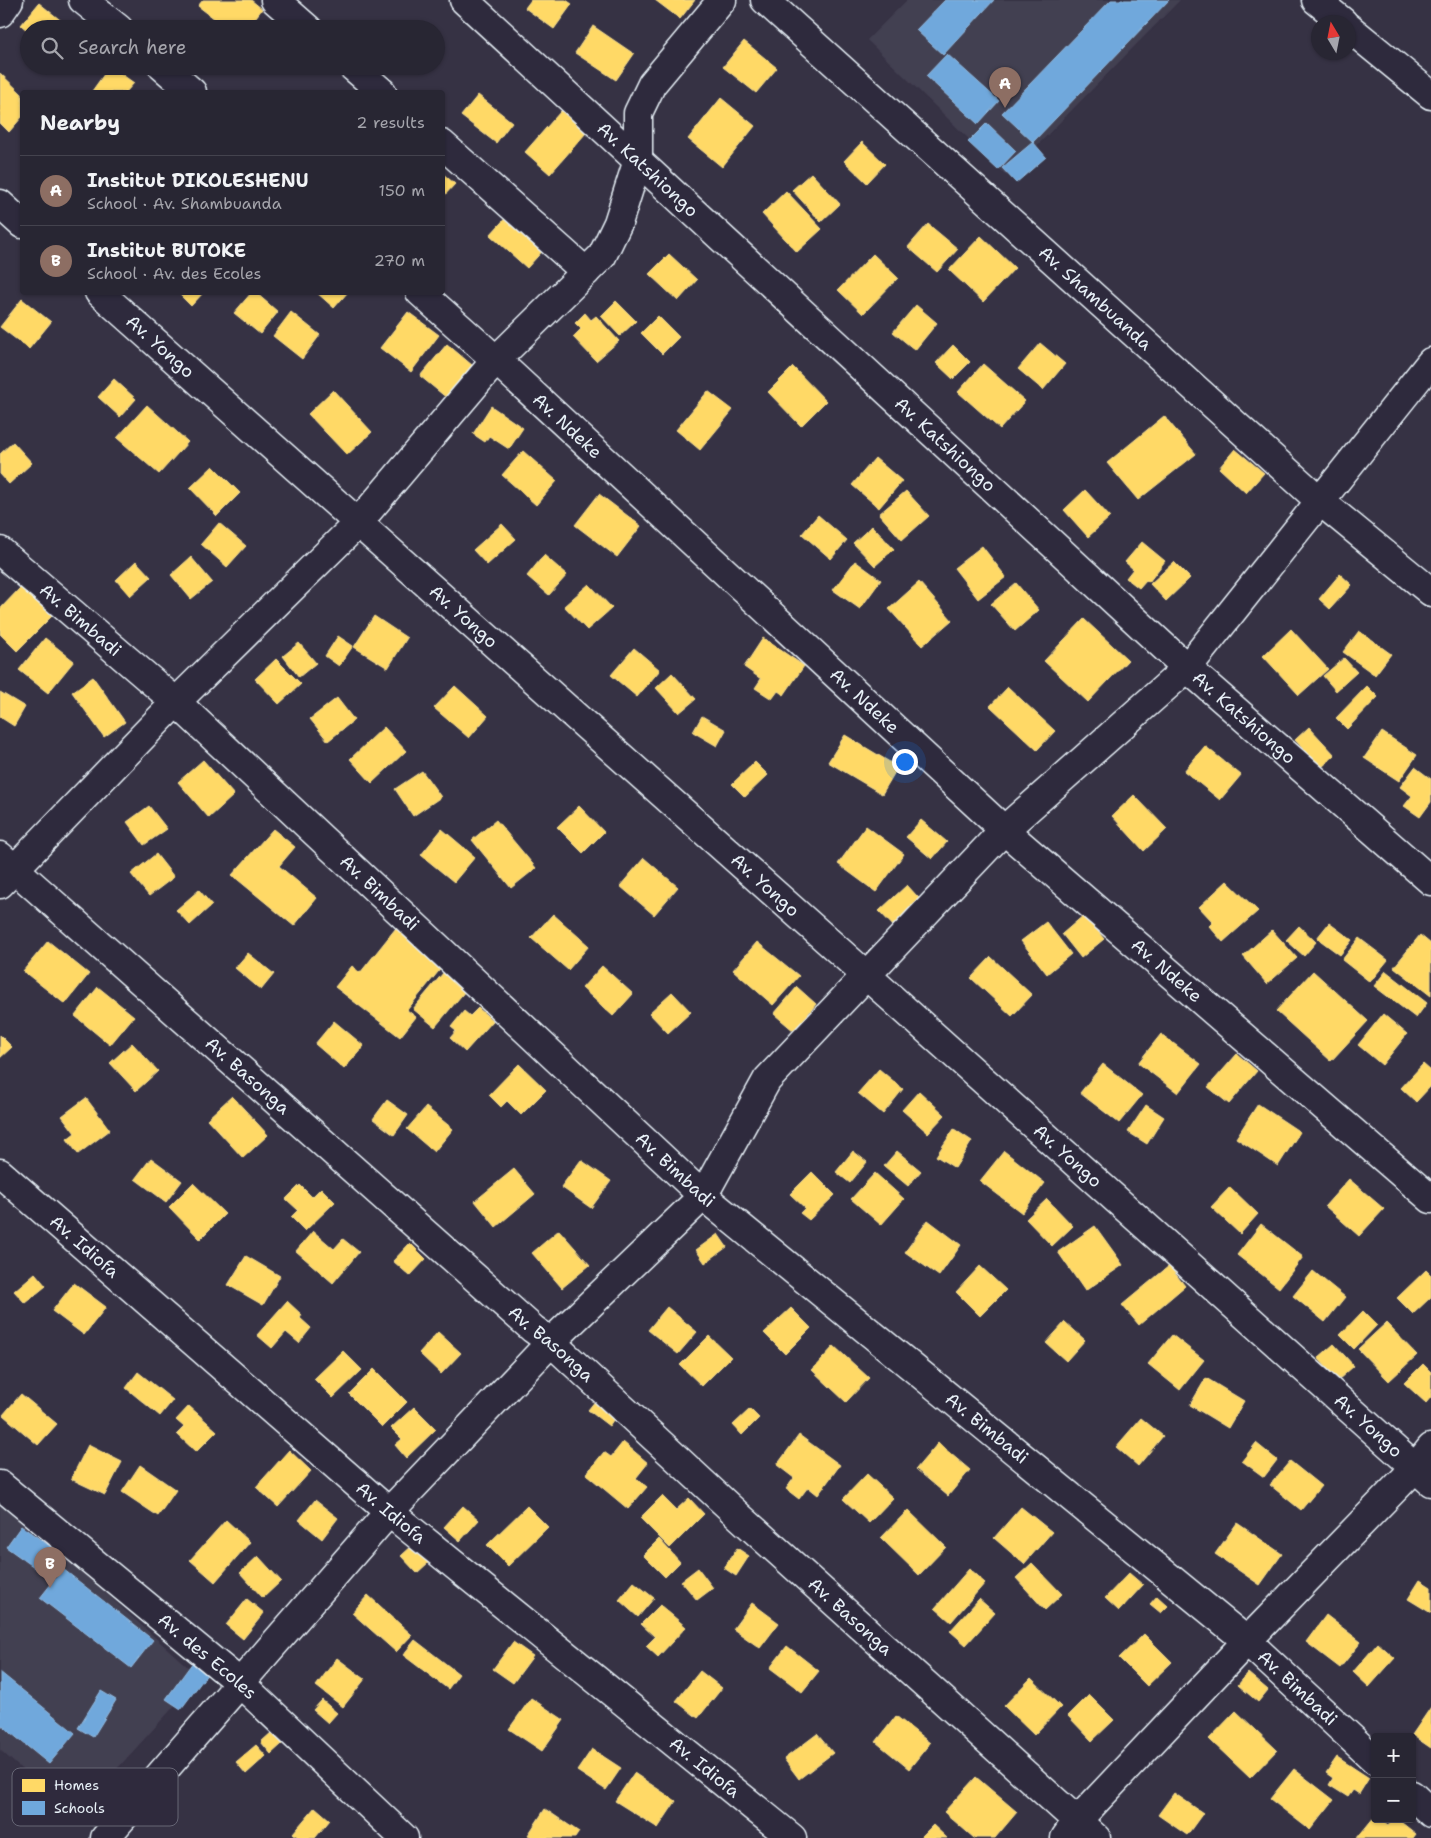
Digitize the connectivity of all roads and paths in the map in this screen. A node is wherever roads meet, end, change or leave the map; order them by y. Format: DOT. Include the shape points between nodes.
graph roads {
  1 [pos="9,0"];
  2 [pos="83,0"];
  3 [pos="274,0"];
  4 [pos="464,0"];
  5 [pos="722,0"];
  6 [pos="765,0"];
  7 [pos="1316,0"];
  8 [pos="0,13"];
  9 [pos="1334,15"];
  10 [pos="108,20"];
  11 [pos="297,20"];
  12 [pos="1356,34"];
  13 [pos="172,75"];
  14 [pos="362,75"];
  15 [pos="190,90"];
  16 [pos="380,90"];
  17 [pos="1431,95"];
  18 [pos="445,147"];
  19 [pos="638,160"];
  20 [pos="0,204"];
  21 [pos="20,222"];
  22 [pos="586,272"];
  23 [pos="102,295"];
  24 [pos="423,295"];
  25 [pos="496,360"];
  26 [pos="1431,362"];
  27 [pos="1320,501"];
  28 [pos="357,524"];
  29 [pos="0,551"];
  30 [pos="1431,592"];
  31 [pos="1187,668"];
  32 [pos="176,702"];
  33 [pos="1004,830"];
  34 [pos="5,870"];
  35 [pos="1431,881"];
  36 [pos="866,975"];
  37 [pos="0,1174"];
  38 [pos="704,1196"];
  39 [pos="1431,1199"];
  40 [pos="551,1342"];
  41 [pos="1426,1466"];
  42 [pos="0,1486"];
  43 [pos="390,1512"];
  44 [pos="1247,1641"];
  45 [pos="240,1683"];
  46 [pos="1371,1756"];
  47 [pos="166,1768"];
  48 [pos="1416,1799"];
  49 [pos="1431,1813"];
  50 [pos="115,1826"];
  51 [pos="1079,1832"];
  52 [pos="105,1838"];
  53 [pos="404,1838"];
  54 [pos="792,1838"];
  1 -- 8 [label="street"];
  2 -- 10 [label="street"];
  3 -- 11 [label="street"];
  4 -- 19 [label="street, Av. Katshiongo"];
  5 -- 19 [label="street" via="652,84 638,112"];
  6 -- 27 [label="street, Av. Shambuanda"];
  7 -- 9 [label="street"];
  12 -- 17 [label="street"];
  13 -- 15 [label="street"];
  14 -- 16 [label="street"];
  18 -- 22 [label="street"];
  19 -- 22 [label="street" via="618,223 602,256"];
  19 -- 31 [label="street, Av. Katshiongo"];
  20 -- 21 [label="street"];
  22 -- 25 [label="street"];
  23 -- 28 [label="street, Av. Yongo"];
  24 -- 25 [label="street, Av. Ndeke"];
  25 -- 28 [label="street"];
  25 -- 33 [label="street, Av. Ndeke"];
  26 -- 27 [label="street"];
  27 -- 30 [label="street, Av. Shambuanda"];
  27 -- 31 [label="street"];
  28 -- 32 [label="street"];
  28 -- 36 [label="street, Av. Yongo"];
  29 -- 32 [label="street, Av. Bimbadi"];
  31 -- 33 [label="street"];
  31 -- 35 [label="street, Av. Katshiongo"];
  32 -- 34 [label="street"];
  32 -- 38 [label="street, Av. Bimbadi"];
  33 -- 36 [label="street"];
  33 -- 39 [label="street, Av. Ndeke"];
  34 -- 40 [label="street, Av. Basonga"];
  36 -- 38 [label="street" via="767,1080"];
  36 -- 41 [label="street, Av. Yongo"];
  37 -- 43 [label="street, Av. Idiofa"];
  38 -- 40 [label="street"];
  38 -- 44 [label="street, Av. Bimbadi"];
  40 -- 43 [label="street"];
  40 -- 51 [label="street, Av. Basonga"];
  41 -- 44 [label="street"];
  42 -- 45 [label="street, Av. des Ecoles"];
  43 -- 45 [label="street"];
  43 -- 54 [label="street, Av. Idiofa"];
  44 -- 46 [label="street, Av. Bimbadi"];
  44 -- 51 [label="street"];
  45 -- 47 [label="street"];
  45 -- 53 [label="street, Av. des Ecoles"];
  48 -- 49 [label="street"];
  50 -- 52 [label="street"];
}
